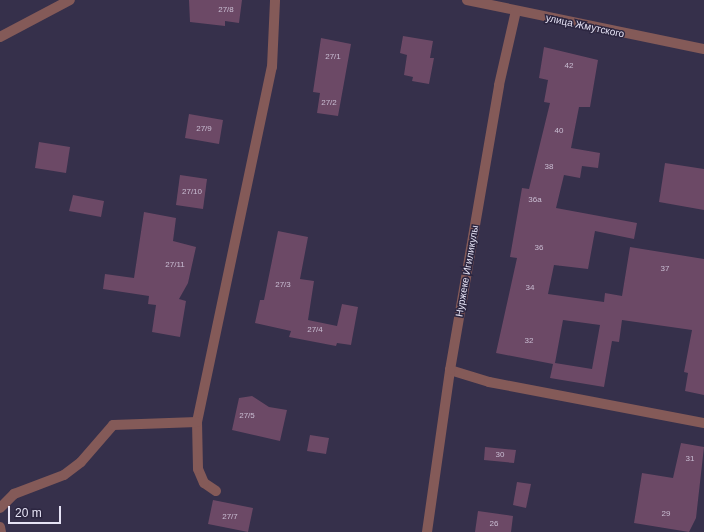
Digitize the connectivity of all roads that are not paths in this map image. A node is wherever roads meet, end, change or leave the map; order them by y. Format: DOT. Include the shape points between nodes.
graph roads {
  1 [pos="70,0"];
  2 [pos="275,0"];
  3 [pos="467,0"];
  4 [pos="516,11"];
  5 [pos="0,36"];
  6 [pos="704,49"];
  7 [pos="450,370"];
  8 [pos="197,422"];
  9 [pos="704,423"];
  10 [pos="216,491"];
  11 [pos="0,508"];
  12 [pos="0,527"];
  13 [pos="1,532"];
  14 [pos="428,532"];
  1 -- 5 [label="street"];
  2 -- 8 [label="street" via="272,67"];
  3 -- 4 [label="street, улица Жмутского"];
  4 -- 6 [label="street, улица Жмутского"];
  4 -- 7 [label="street, Нуржеке Игиликулы" via="499,85"];
  7 -- 9 [label="street" via="489,382"];
  7 -- 14 [label="street, Нуржеке Игиликулы"];
  8 -- 10 [label="street" via="195,445 198,469 204,483"];
  8 -- 11 [label="street" via="113,425 81,462 64,475 14,494"];
  12 -- 13 [label="street"];
}
